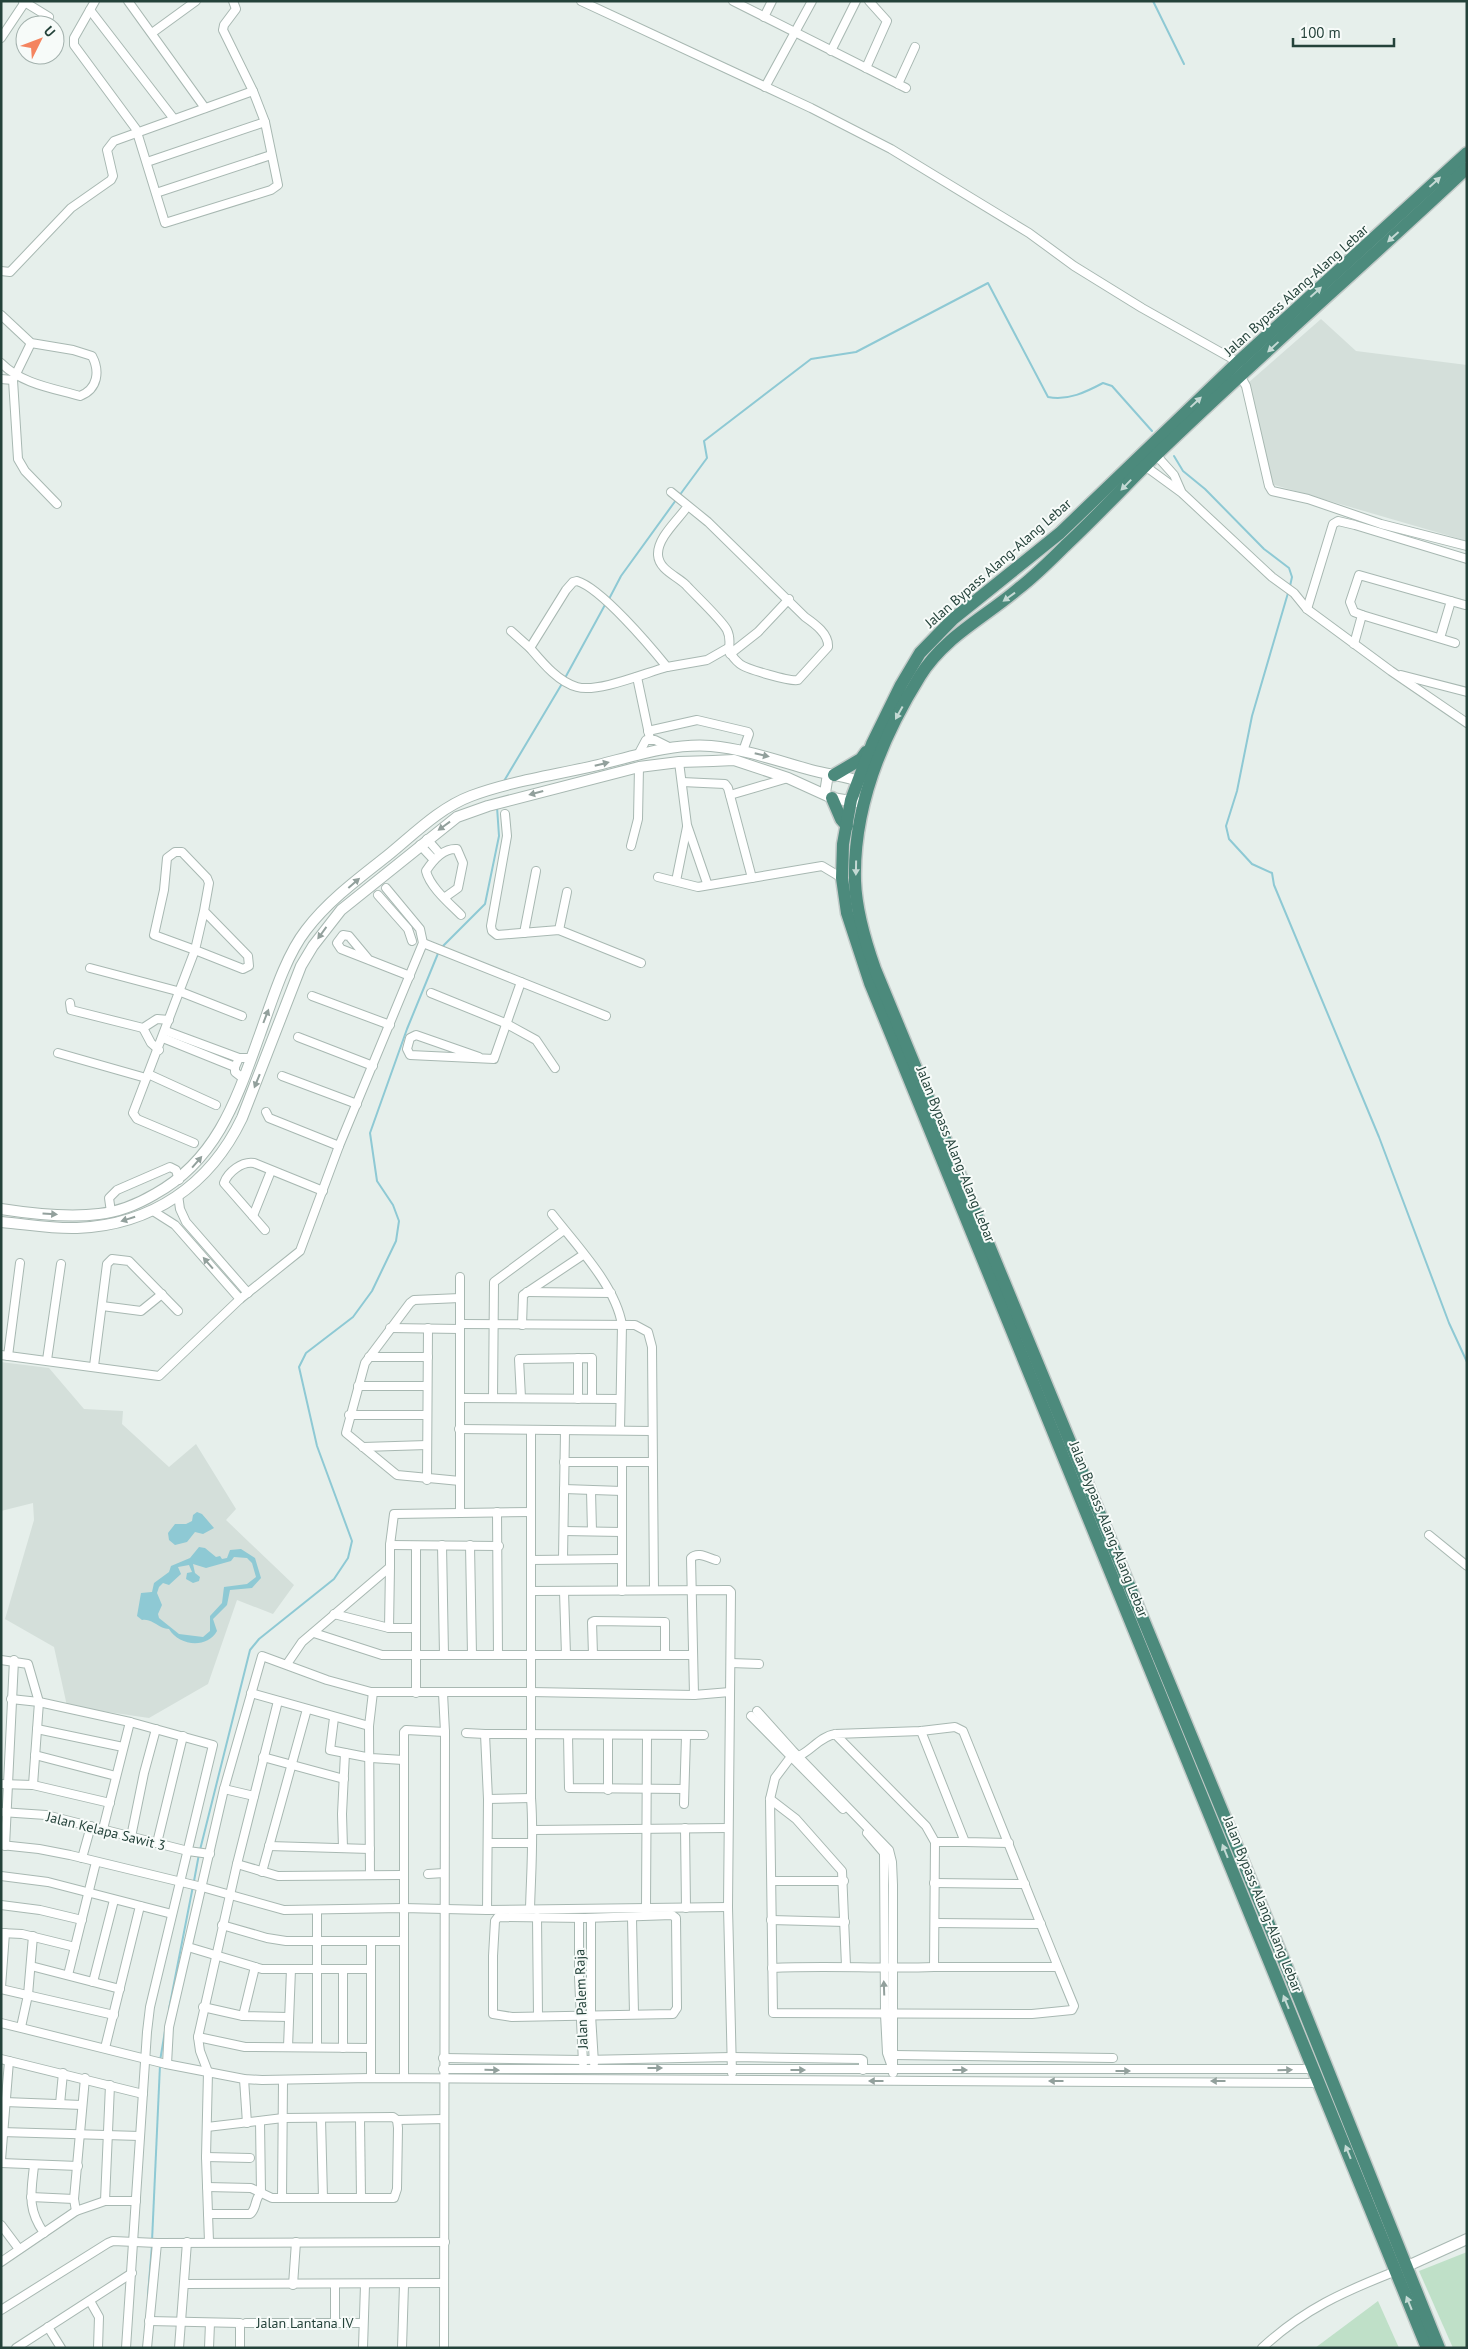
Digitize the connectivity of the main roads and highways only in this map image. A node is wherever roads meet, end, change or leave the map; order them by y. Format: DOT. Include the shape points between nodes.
graph roads {
  1 [pos="1467,153"];
  2 [pos="1467,168"];
  3 [pos="1160,445"];
  4 [pos="872,744"];
  5 [pos="831,775"];
  6 [pos="864,782"];
  7 [pos="829,796"];
  8 [pos="857,802"];
  9 [pos="847,826"];
  10 [pos="1143,1637"];
  11 [pos="1405,2267"];
  12 [pos="1427,2348"];
  13 [pos="1439,2348"];
  3 -- 1 [label="highway, Jalan Bypass Alang-Alang Lebar, one-way" via="1238,362"];
  2 -- 3 [label="highway, Jalan Bypass Alang-Alang Lebar, one-way" via="1241,377"];
  3 -- 4 [label="highway, Jalan Bypass Alang-Alang Lebar" via="940,632 920,653"];
  3 -- 6 [label="highway, Jalan Bypass Alang-Alang Lebar, one-way" via="1145,466 1019,589 954,636 939,651 921,674"];
  4 -- 5 [label="highway" via="861,758"];
  4 -- 6 [label="highway, Jalan Bypass Alang-Alang Lebar"];
  6 -- 8 [label="highway, Jalan Bypass Alang-Alang Lebar"];
  7 -- 9 [label="highway"];
  8 -- 9 [label="highway, Jalan Bypass Alang-Alang Lebar"];
  8 -- 10 [label="highway, Jalan Bypass Alang-Alang Lebar, one-way" via="859,826 855,882 866,942"];
  9 -- 10 [label="highway, Jalan Bypass Alang-Alang Lebar" via="842,878 847,913 870,983"];
  10 -- 11 [label="highway, Jalan Bypass Alang-Alang Lebar" via="1291,1978"];
  11 -- 10 [label="highway, Jalan Bypass Alang-Alang Lebar, one-way" via="1319,2082"];
  12 -- 11 [label="highway, Jalan Bypass Alang-Alang Lebar, one-way"];
  11 -- 13 [label="highway, Jalan Bypass Alang-Alang Lebar"];
}
